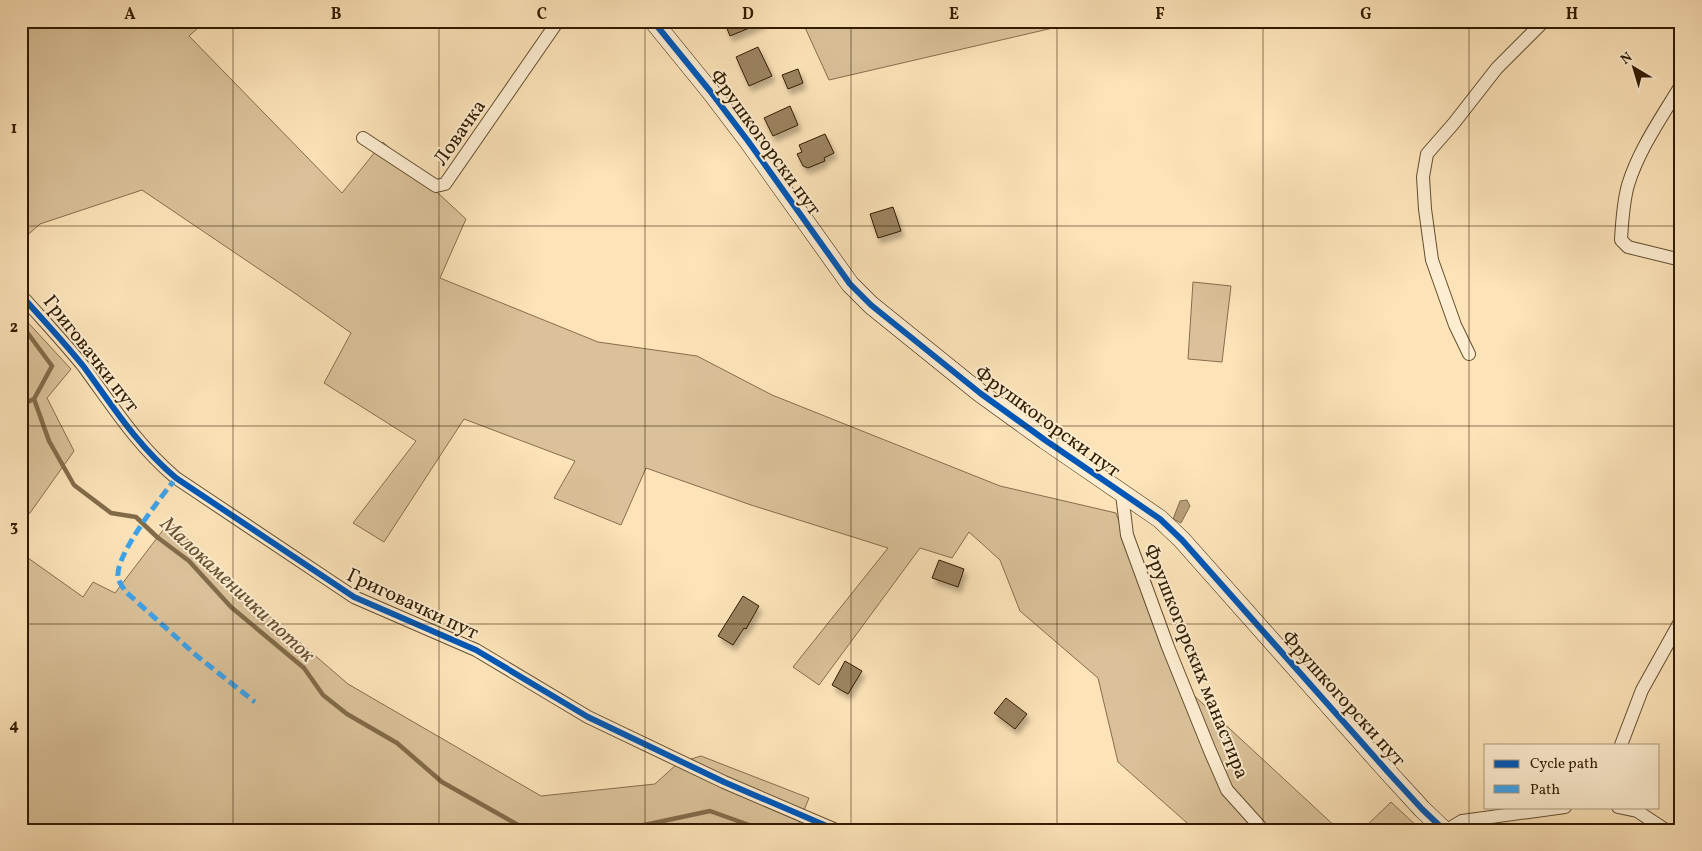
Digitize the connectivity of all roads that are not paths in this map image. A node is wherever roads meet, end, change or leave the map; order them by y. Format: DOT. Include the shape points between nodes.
graph roads {
  1 [pos="558,21"];
  2 [pos="653,21"];
  3 [pos="1544,21"];
  4 [pos="1681,85"];
  5 [pos="363,138"];
  6 [pos="1681,260"];
  7 [pos="21,295"];
  8 [pos="1469,354"];
  9 [pos="1122,494"];
  10 [pos="1681,620"];
  11 [pos="1620,744"];
  12 [pos="1558,808"];
  13 [pos="1623,808"];
  14 [pos="836,830"];
  15 [pos="1263,830"];
  16 [pos="1445,830"];
  17 [pos="1666,830"];
  1 -- 5 [label="street, Ловачка" via="445,184 436,186"];
  2 -- 9 [label="street, Фрушкогорски пут" via="748,141 850,284 885,317 980,393"];
  3 -- 8 [label="street" via="1497,68 1427,154 1423,185 1432,260"];
  4 -- 6 [label="street" via="1638,159 1628,186 1621,240 1628,248"];
  7 -- 14 [label="street, Григовачки пут" via="82,366 156,461 176,478 354,597 476,650 596,721 724,782"];
  9 -- 15 [label="street, Фрушкогорских манастира" via="1127,536 1226,790"];
  9 -- 16 [label="street, Фрушкогорски пут" via="1160,518 1182,540 1393,778"];
  10 -- 11 [label="street" via="1642,690"];
  12 -- 16 [label="street" via="1462,821"];
  13 -- 17 [label="street" via="1637,811"];
}
